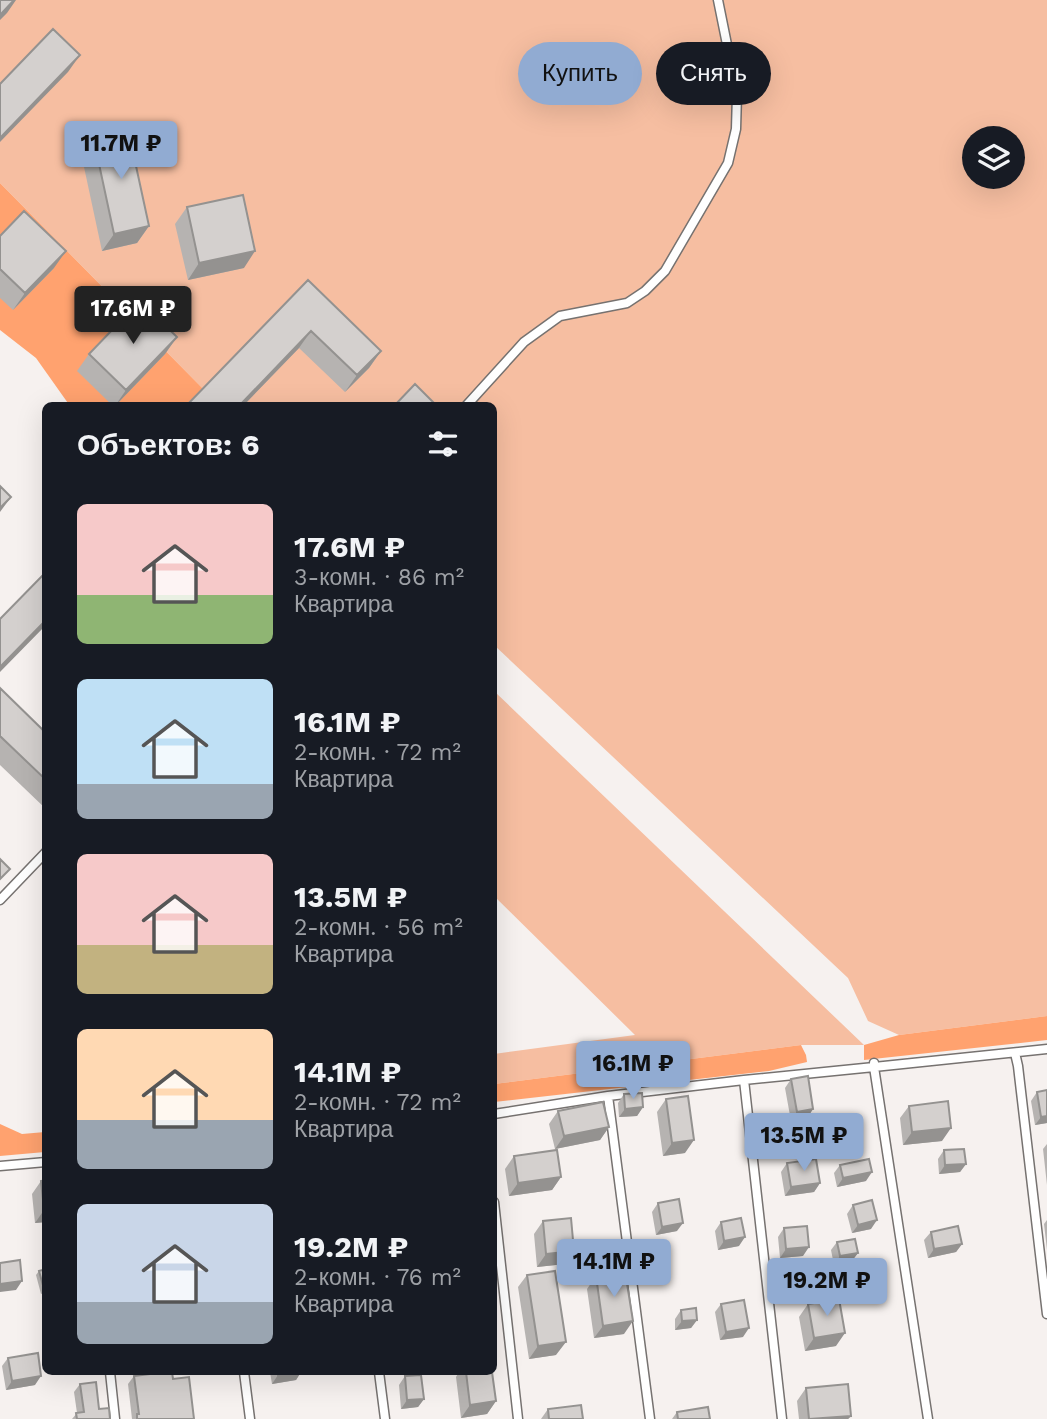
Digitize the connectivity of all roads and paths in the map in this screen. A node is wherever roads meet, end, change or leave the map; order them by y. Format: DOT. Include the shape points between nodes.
graph roads {
  1 [pos="718,0"];
  2 [pos="470,402"];
  3 [pos="42,856"];
  4 [pos="0,900"];
  5 [pos="1047,1049"];
  6 [pos="1015,1053"];
  7 [pos="874,1065"];
  8 [pos="744,1080"];
  9 [pos="608,1096"];
  10 [pos="497,1114"];
  11 [pos="42,1162"];
  12 [pos="0,1166"];
  13 [pos="497,1229"];
  14 [pos="1047,1314"];
  15 [pos="110,1375"];
  16 [pos="244,1375"];
  17 [pos="379,1375"];
  18 [pos="115,1419"];
  19 [pos="250,1419"];
  20 [pos="385,1419"];
  21 [pos="518,1419"];
  22 [pos="650,1419"];
  23 [pos="782,1419"];
  24 [pos="928,1419"];
  1 -- 2 [label="lane" via="737,94 736,129 728,163 665,271 627,303 559,316 524,342"];
  3 -- 4 [label="lane"];
  5 -- 6 [label="lane"];
  6 -- 7 [label="lane"];
  6 -- 14 [label="lane"];
  7 -- 8 [label="lane"];
  7 -- 24 [label="lane"];
  8 -- 9 [label="lane"];
  8 -- 23 [label="lane"];
  9 -- 10 [label="lane"];
  9 -- 22 [label="lane"];
  11 -- 12 [label="lane"];
  13 -- 21 [label="lane"];
  15 -- 18 [label="lane"];
  16 -- 19 [label="lane"];
  17 -- 20 [label="lane"];
}
